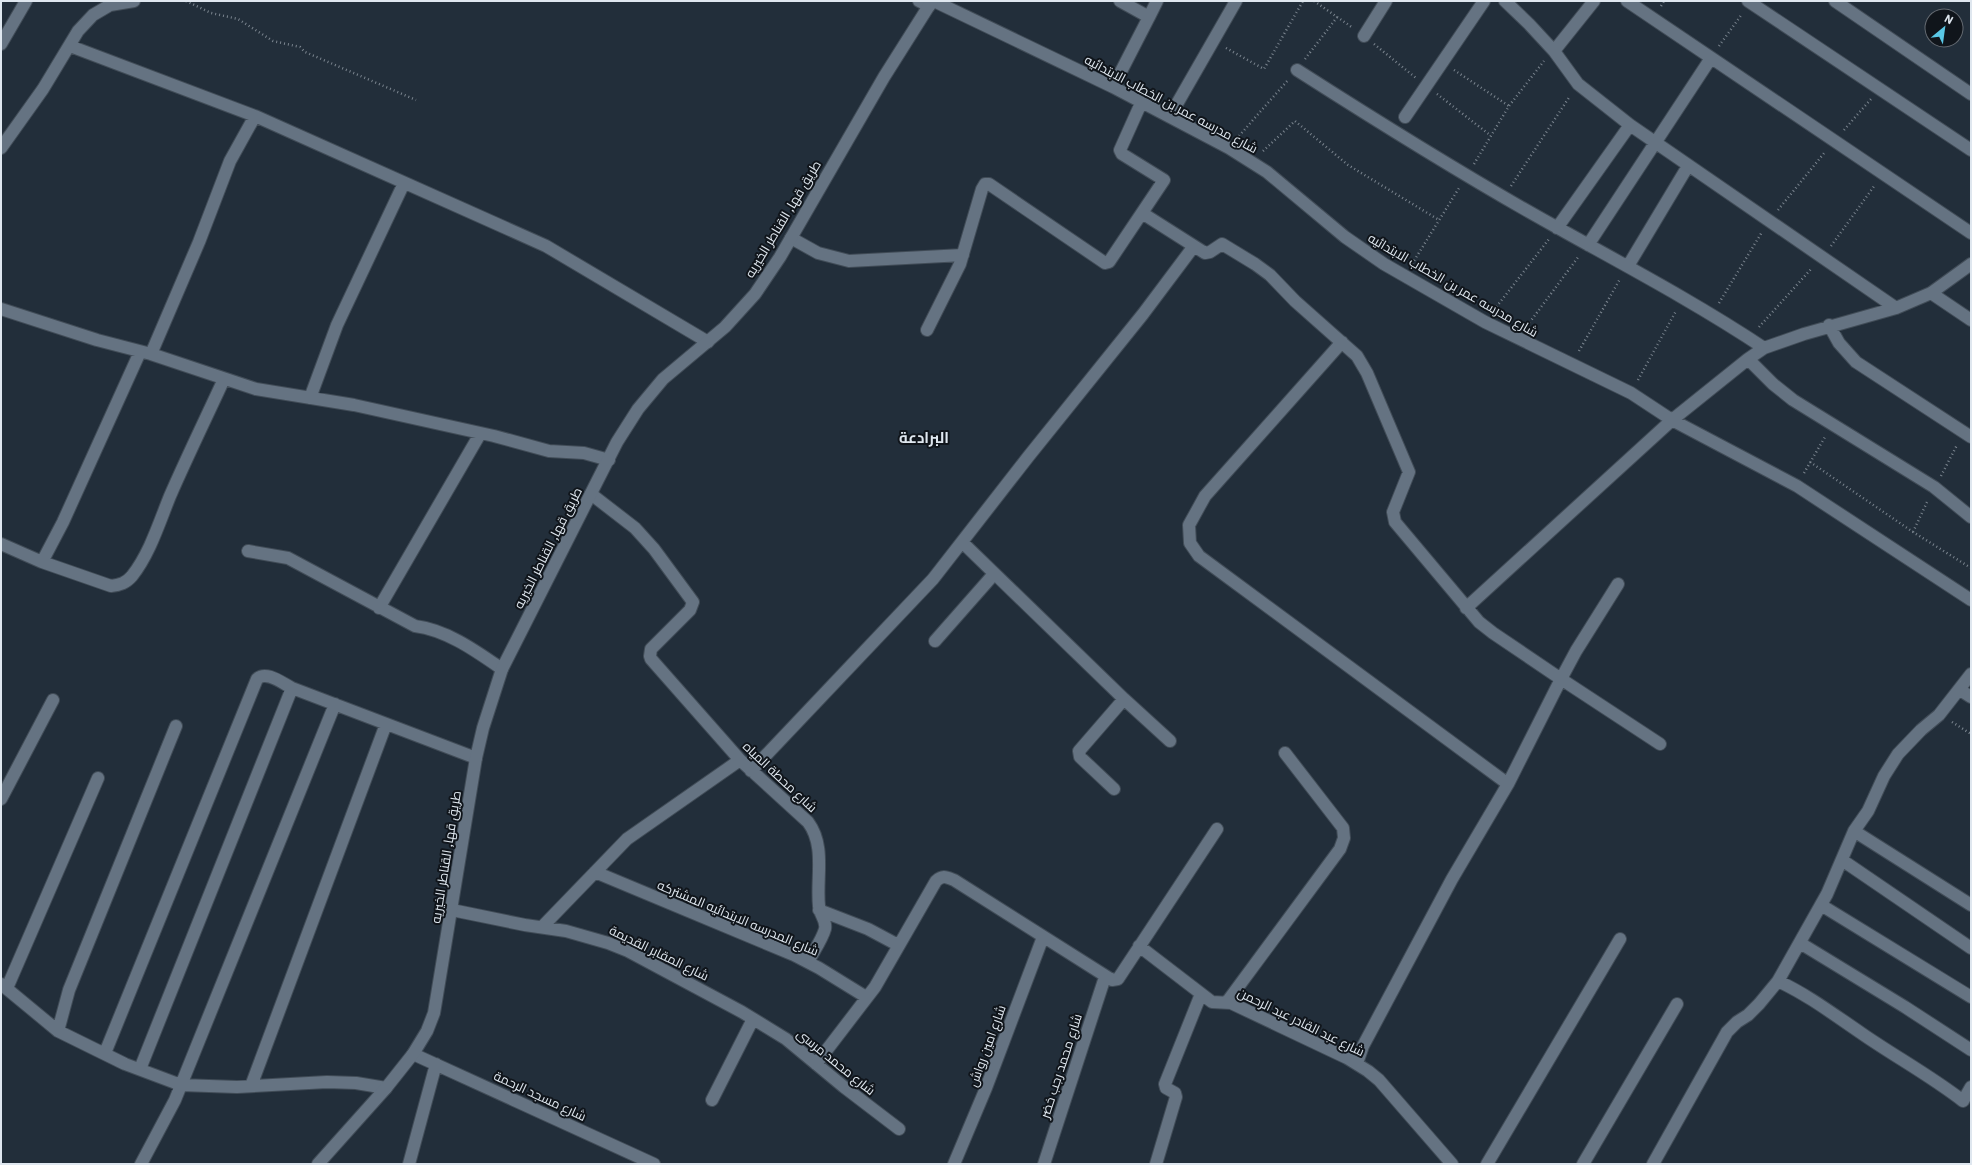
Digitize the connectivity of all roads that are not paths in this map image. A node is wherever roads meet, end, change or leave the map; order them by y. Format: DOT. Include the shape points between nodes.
graph roads {
  1 [pos="26,1"];
  2 [pos="134,1"];
  3 [pos="1120,1"];
  4 [pos="1157,1"];
  5 [pos="1236,1"];
  6 [pos="1386,1"];
  7 [pos="1484,1"];
  8 [pos="1505,1"];
  9 [pos="1594,1"];
  10 [pos="1627,1"];
  11 [pos="1835,1"];
  12 [pos="929,2"];
  13 [pos="1749,2"];
  14 [pos="1149,17"];
  15 [pos="1364,36"];
  16 [pos="1,44"];
  17 [pos="70,46"];
  18 [pos="1554,52"];
  19 [pos="1711,58"];
  20 [pos="1297,70"];
  21 [pos="1113,87"];
  22 [pos="1971,94"];
  23 [pos="1142,101"];
  24 [pos="255,116"];
  25 [pos="1170,116"];
  26 [pos="1405,117"];
  27 [pos="1630,125"];
  28 [pos="4,136"];
  29 [pos="1656,143"];
  30 [pos="1,148"];
  31 [pos="1971,150"];
  32 [pos="1688,166"];
  33 [pos="404,183"];
  34 [pos="1142,213"];
  35 [pos="1557,228"];
  36 [pos="1971,233"];
  37 [pos="791,238"];
  38 [pos="1588,245"];
  39 [pos="1194,246"];
  40 [pos="962,255"];
  41 [pos="1971,264"];
  42 [pos="1628,266"];
  43 [pos="1931,293"];
  44 [pos="1896,308"];
  45 [pos="1,309"];
  46 [pos="1971,320"];
  47 [pos="1829,325"];
  48 [pos="927,330"];
  49 [pos="708,342"];
  50 [pos="1342,342"];
  51 [pos="1764,348"];
  52 [pos="146,353"];
  53 [pos="1748,359"];
  54 [pos="224,379"];
  55 [pos="310,398"];
  56 [pos="1672,420"];
  57 [pos="480,434"];
  58 [pos="1967,435"];
  59 [pos="609,460"];
  60 [pos="591,494"];
  61 [pos="1971,516"];
  62 [pos="962,542"];
  63 [pos="1,544"];
  64 [pos="248,551"];
  65 [pos="42,562"];
  66 [pos="994,574"];
  67 [pos="1618,584"];
  68 [pos="1971,600"];
  69 [pos="379,608"];
  70 [pos="1466,608"];
  71 [pos="935,641"];
  72 [pos="502,669"];
  73 [pos="1971,674"];
  74 [pos="1561,680"];
  75 [pos="292,688"];
  76 [pos="1960,690"];
  77 [pos="1971,697"];
  78 [pos="1124,699"];
  79 [pos="53,700"];
  80 [pos="334,704"];
  81 [pos="386,724"];
  82 [pos="176,726"];
  83 [pos="1170,741"];
  84 [pos="1660,744"];
  85 [pos="1285,753"];
  86 [pos="476,758"];
  87 [pos="740,760"];
  88 [pos="751,771"];
  89 [pos="98,778"];
  90 [pos="1508,784"];
  91 [pos="1114,789"];
  92 [pos="1,799"];
  93 [pos="1217,829"];
  94 [pos="1854,831"];
  95 [pos="1842,860"];
  96 [pos="595,872"];
  97 [pos="1821,905"];
  98 [pos="1971,905"];
  99 [pos="452,910"];
  100 [pos="820,910"];
  101 [pos="542,927"];
  102 [pos="1043,937"];
  103 [pos="1620,939"];
  104 [pos="1800,943"];
  105 [pos="898,945"];
  106 [pos="1139,946"];
  107 [pos="1971,948"];
  108 [pos="808,962"];
  109 [pos="1105,977"];
  110 [pos="1778,981"];
  111 [pos="4,986"];
  112 [pos="1201,994"];
  113 [pos="866,997"];
  114 [pos="1971,997"];
  115 [pos="1227,1002"];
  116 [pos="1678,1004"];
  117 [pos="753,1019"];
  118 [pos="58,1031"];
  119 [pos="1971,1050"];
  120 [pos="105,1053"];
  121 [pos="413,1054"];
  122 [pos="1357,1063"];
  123 [pos="436,1064"];
  124 [pos="816,1064"];
  125 [pos="140,1069"];
  126 [pos="181,1085"];
  127 [pos="252,1086"];
  128 [pos="1971,1087"];
  129 [pos="386,1088"];
  130 [pos="712,1100"];
  131 [pos="1967,1103"];
  132 [pos="899,1128"];
  133 [pos="1450,1163"];
  134 [pos="141,1164"];
  135 [pos="318,1164"];
  136 [pos="409,1164"];
  137 [pos="654,1164"];
  138 [pos="954,1164"];
  139 [pos="1044,1164"];
  140 [pos="1156,1164"];
  141 [pos="1487,1164"];
  142 [pos="1583,1164"];
  143 [pos="1653,1164"];
  1 -- 16 [label="street"];
  2 -- 17 [label="street" via="110,5 93,16 78,30"];
  3 -- 14 [label="street"];
  4 -- 14 [label="street"];
  5 -- 25 [label="street"];
  6 -- 15 [label="street"];
  7 -- 26 [label="street"];
  8 -- 18 [label="street" via="1530,24"];
  9 -- 18 [label="street"];
  10 -- 19 [label="street"];
  11 -- 22 [label="street"];
  12 -- 21 [label="street, شارع مدرسه عمر بن الخطاب الابتدائيه"];
  12 -- 37 [label="street, طريق قها, القناطر الخيريه" via="836,156"];
  13 -- 31 [label="street"];
  14 -- 21 [label="street"];
  17 -- 24 [label="street"];
  17 -- 28 [label="street" via="43,89"];
  18 -- 27 [label="street" via="1578,84"];
  19 -- 29 [label="street"];
  19 -- 36 [label="street"];
  20 -- 35 [label="street" via="1395,133"];
  21 -- 23 [label="street, شارع مدرسه عمر بن الخطاب الابتدائيه"];
  23 -- 25 [label="street, شارع مدرسه عمر بن الخطاب الابتدائيه"];
  23 -- 34 [label="street" via="1120,150 1122,154 1164,180"];
  24 -- 33 [label="street"];
  24 -- 52 [label="street" via="230,161 199,242"];
  25 -- 56 [label="street, شارع مدرسه عمر بن الخطاب الابتدائيه" via="1252,162 1345,237 1404,276 1517,339 1631,393"];
  27 -- 29 [label="street"];
  27 -- 35 [label="street"];
  28 -- 30 [label="street"];
  29 -- 32 [label="street"];
  29 -- 38 [label="street"];
  32 -- 42 [label="street"];
  32 -- 44 [label="street"];
  33 -- 49 [label="street" via="546,246"];
  33 -- 55 [label="street" via="337,325"];
  34 -- 39 [label="street"];
  34 -- 40 [label="street" via="1109,262 1105,263 989,184 985,184"];
  35 -- 38 [label="street"];
  37 -- 40 [label="street" via="818,253 849,261"];
  37 -- 49 [label="street, طريق قها, القناطر الخيريه" via="755,294"];
  38 -- 42 [label="street"];
  39 -- 50 [label="street" via="1208,253 1219,245 1224,245 1254,264 1270,275 1295,301"];
  39 -- 62 [label="street"];
  40 -- 48 [label="street"];
  41 -- 43 [label="street"];
  42 -- 51 [label="street"];
  43 -- 44 [label="street"];
  43 -- 46 [label="street"];
  44 -- 47 [label="street"];
  45 -- 52 [label="street"];
  47 -- 51 [label="street"];
  47 -- 58 [label="street" via="1839,343 1856,362"];
  49 -- 59 [label="street, طريق قها, القناطر الخيريه" via="678,366 650,394 627,425"];
  50 -- 70 [label="street" via="1363,364 1408,468 1408,475 1393,512 1395,522"];
  50 -- 90 [label="street" via="1205,496 1189,525 1190,544 1199,556"];
  51 -- 53 [label="street"];
  52 -- 54 [label="street"];
  52 -- 65 [label="street"];
  53 -- 56 [label="street"];
  53 -- 61 [label="street" via="1792,400 1934,488"];
  54 -- 55 [label="street" via="256,389"];
  54 -- 65 [label="street" via="145,555 132,577 120,585 111,586"];
  55 -- 57 [label="street"];
  56 -- 68 [label="street, شارع مدرسه عمر بن الخطاب الابتدائيه" via="1797,486"];
  56 -- 70 [label="street"];
  57 -- 59 [label="street" via="549,451 584,453"];
  57 -- 69 [label="street"];
  59 -- 60 [label="street, طريق قها, القناطر الخيريه"];
  60 -- 72 [label="street, طريق قها, القناطر الخيريه"];
  60 -- 87 [label="street, شارع محطة المياه" via="635,528 694,602 690,610 651,649 650,656"];
  62 -- 66 [label="street"];
  62 -- 88 [label="street" via="933,579"];
  63 -- 65 [label="street"];
  64 -- 69 [label="street" via="288,558"];
  66 -- 71 [label="street"];
  66 -- 78 [label="street"];
  67 -- 74 [label="street"];
  69 -- 72 [label="street" via="415,626 427,628 471,647"];
  70 -- 74 [label="street" via="1493,633"];
  72 -- 86 [label="street, طريق قها, القناطر الخيريه"];
  73 -- 76 [label="street"];
  74 -- 84 [label="street"];
  74 -- 90 [label="street"];
  75 -- 80 [label="street"];
  75 -- 120 [label="street" via="267,675 257,679"];
  75 -- 125 [label="street"];
  76 -- 77 [label="street"];
  76 -- 94 [label="street" via="1939,715 1898,754 1884,776 1868,811"];
  78 -- 83 [label="street"];
  78 -- 91 [label="street" via="1079,751 1080,757"];
  79 -- 92 [label="street"];
  80 -- 81 [label="street"];
  80 -- 126 [label="street"];
  81 -- 86 [label="street"];
  81 -- 127 [label="street"];
  82 -- 118 [label="street" via="70,990"];
  85 -- 115 [label="street" via="1343,828 1344,838 1340,849"];
  86 -- 99 [label="street, طريق قها, القناطر الخيريه"];
  87 -- 88 [label="street, شارع محطة المياه"];
  87 -- 96 [label="street" via="639,830"];
  88 -- 100 [label="street, شارع محطة المياه" via="813,829 818,845"];
  89 -- 111 [label="street"];
  90 -- 122 [label="street" via="1452,879"];
  93 -- 106 [label="street"];
  94 -- 95 [label="street"];
  94 -- 98 [label="street"];
  95 -- 97 [label="street"];
  95 -- 107 [label="street"];
  96 -- 101 [label="street"];
  96 -- 108 [label="street, شارع المدرسه الابتدائيه المشتركه"];
  97 -- 104 [label="street"];
  97 -- 114 [label="street"];
  99 -- 101 [label="street, شارع المقابر القديمة"];
  99 -- 121 [label="street, طريق قها, القناطر الخيريه" via="434,1013"];
  100 -- 105 [label="street" via="868,929"];
  100 -- 108 [label="street, شارع محطة المياه" via="825,930"];
  101 -- 117 [label="street, شارع المقابر القديمة" via="587,936 628,951"];
  102 -- 105 [label="street" via="944,876 936,881"];
  102 -- 109 [label="street"];
  102 -- 138 [label="street, شارع امين رواش" via="984,1094"];
  103 -- 141 [label="street"];
  104 -- 110 [label="street"];
  104 -- 119 [label="street"];
  105 -- 113 [label="street" via="875,987"];
  106 -- 109 [label="street" via="1118,979"];
  106 -- 112 [label="street, شارع عبد القادر عبد الرحمن"];
  108 -- 113 [label="street, شارع المدرسه الابتدائيه المشتركه"];
  109 -- 139 [label="street, شارع محمد رجب خضر"];
  110 -- 131 [label="street" via="1819,1003"];
  110 -- 143 [label="street" via="1759,1004 1728,1032"];
  111 -- 118 [label="street"];
  112 -- 115 [label="street, شارع عبد القادر عبد الرحمن" via="1212,1002"];
  112 -- 140 [label="street" via="1165,1084 1176,1097"];
  113 -- 124 [label="street"];
  115 -- 122 [label="street, شارع عبد القادر عبد الرحمن"];
  116 -- 142 [label="street"];
  117 -- 124 [label="street, شارع محمد مرسى" via="786,1039"];
  117 -- 130 [label="street"];
  118 -- 120 [label="street"];
  120 -- 125 [label="street" via="124,1064"];
  121 -- 123 [label="street, شارع مسجد الرحمة"];
  121 -- 129 [label="street, طريق قها, القناطر الخيريه"];
  122 -- 133 [label="street, شارع عبد القادر عبد الرحمن" via="1379,1080"];
  123 -- 136 [label="street"];
  123 -- 137 [label="street, شارع مسجد الرحمة"];
  124 -- 132 [label="street, شارع محمد مرسى"];
  125 -- 126 [label="street"];
  126 -- 127 [label="street"];
  126 -- 134 [label="street"];
  127 -- 129 [label="street" via="327,1082"];
  128 -- 131 [label="street"];
  129 -- 135 [label="street, طريق قها, القناطر الخيريه"];
}
